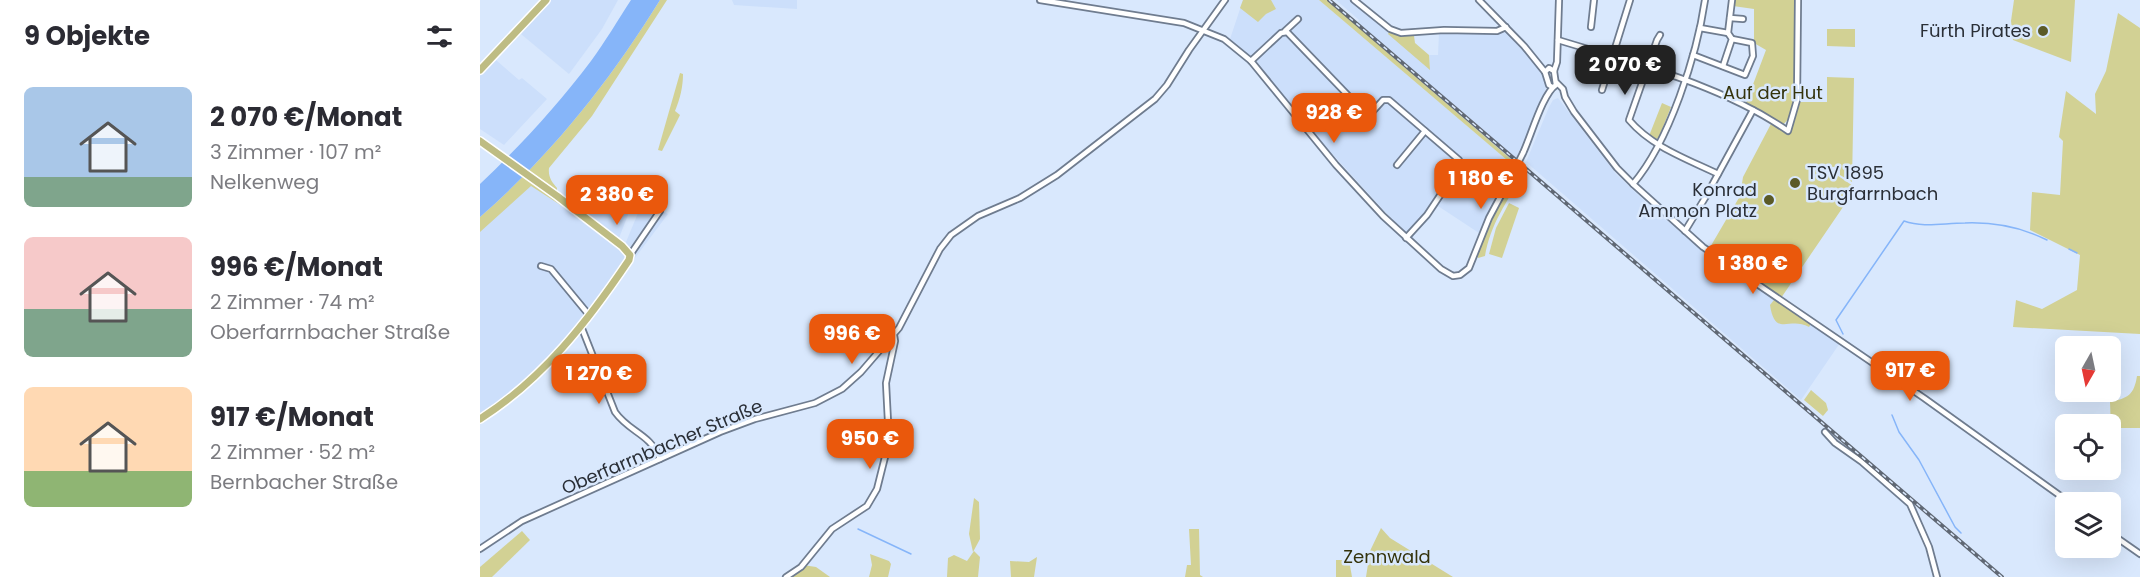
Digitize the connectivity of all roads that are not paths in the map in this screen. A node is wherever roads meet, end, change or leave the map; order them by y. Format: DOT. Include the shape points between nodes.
graph roads {
  1 [pos="546,0"];
  2 [pos="1040,0"];
  3 [pos="1225,0"];
  4 [pos="1354,0"];
  5 [pos="1479,0"];
  6 [pos="1559,0"];
  7 [pos="1594,0"];
  8 [pos="1630,0"];
  9 [pos="1705,0"];
  10 [pos="1732,0"];
  11 [pos="1798,0"];
  12 [pos="1298,18"];
  13 [pos="1730,18"];
  14 [pos="1743,19"];
  15 [pos="1506,27"];
  16 [pos="1591,27"];
  17 [pos="1700,28"];
  18 [pos="1203,29"];
  19 [pos="1285,31"];
  20 [pos="1728,33"];
  21 [pos="1660,35"];
  22 [pos="1732,39"];
  23 [pos="1558,40"];
  24 [pos="1693,55"];
  25 [pos="1614,57"];
  26 [pos="1251,61"];
  27 [pos="1723,66"];
  28 [pos="1647,68"];
  29 [pos="480,70"];
  30 [pos="1550,70"];
  31 [pos="1684,80"];
  32 [pos="1553,86"];
  33 [pos="1602,90"];
  34 [pos="1752,110"];
  35 [pos="1425,131"];
  36 [pos="480,141"];
  37 [pos="1659,145"];
  38 [pos="1397,165"];
  39 [pos="1718,174"];
  40 [pos="1633,184"];
  41 [pos="660,211"];
  42 [pos="1685,231"];
  43 [pos="1406,238"];
  44 [pos="630,255"];
  45 [pos="541,266"];
  46 [pos="589,315"];
  47 [pos="581,326"];
  48 [pos="894,335"];
  49 [pos="480,419"];
  50 [pos="1825,432"];
  51 [pos="660,459"];
  52 [pos="2055,492"];
  53 [pos="2121,541"];
  54 [pos="480,549"];
  55 [pos="2140,554"];
  56 [pos="786,577"];
  57 [pos="1937,577"];
  1 -- 29 [label="main road"];
  2 -- 18 [label="street"];
  3 -- 18 [label="street, Oberfarrnbacher Straße"];
  4 -- 15 [label="street" via="1385,26 1401,33"];
  5 -- 15 [label="street"];
  6 -- 23 [label="street"];
  7 -- 16 [label="street"];
  8 -- 25 [label="street"];
  9 -- 17 [label="street"];
  10 -- 13 [label="street"];
  11 -- 34 [label="street" via="1797,100 1788,131"];
  12 -- 19 [label="street"];
  13 -- 14 [label="street"];
  13 -- 20 [label="street"];
  15 -- 30 [label="street"];
  17 -- 20 [label="street"];
  17 -- 24 [label="street"];
  18 -- 26 [label="street" via="1224,39"];
  18 -- 48 [label="street, Oberfarrnbacher Straße" via="1155,99 1057,175 1020,198 978,216 951,235"];
  19 -- 26 [label="street"];
  19 -- 35 [label="street" via="1364,112 1389,100"];
  20 -- 22 [label="street"];
  21 -- 28 [label="street"];
  22 -- 27 [label="street"];
  22 -- 27 [label="street" via="1752,43 1753,56 1745,75"];
  23 -- 25 [label="street"];
  23 -- 30 [label="street" via="1557,57"];
  24 -- 27 [label="street"];
  24 -- 31 [label="street"];
  25 -- 28 [label="street"];
  25 -- 33 [label="street"];
  26 -- 43 [label="street" via="1336,165"];
  28 -- 31 [label="street"];
  28 -- 37 [label="street" via="1629,117"];
  30 -- 32 [label="street"];
  30 -- 32 [label="street"];
  31 -- 34 [label="street"];
  31 -- 37 [label="street"];
  32 -- 40 [label="street" via="1564,93 1600,147"];
  32 -- 43 [label="street, bridge" via="1464,273 1449,274"];
  34 -- 39 [label="street"];
  35 -- 38 [label="street"];
  35 -- 43 [label="street" via="1460,163 1427,215"];
  36 -- 44 [label="main road"];
  37 -- 39 [label="street"];
  37 -- 40 [label="street"];
  39 -- 42 [label="street"];
  40 -- 42 [label="street"];
  41 -- 44 [label="street"];
  42 -- 52 [label="street" via="1718,258"];
  44 -- 46 [label="main road"];
  45 -- 46 [label="street" via="550,269"];
  46 -- 47 [label="main road"];
  47 -- 49 [label="main road" via="529,383"];
  47 -- 51 [label="street" via="615,412 653,445"];
  48 -- 51 [label="street, Oberfarrnbacher Straße" via="852,381 829,397 755,419"];
  48 -- 56 [label="street" via="886,383 889,441 877,489 867,506 832,529 801,567"];
  50 -- 57 [label="street" via="1910,504"];
  51 -- 54 [label="street, Oberfarrnbacher Straße" via="522,522"];
  53 -- 55 [label="street"];
}
